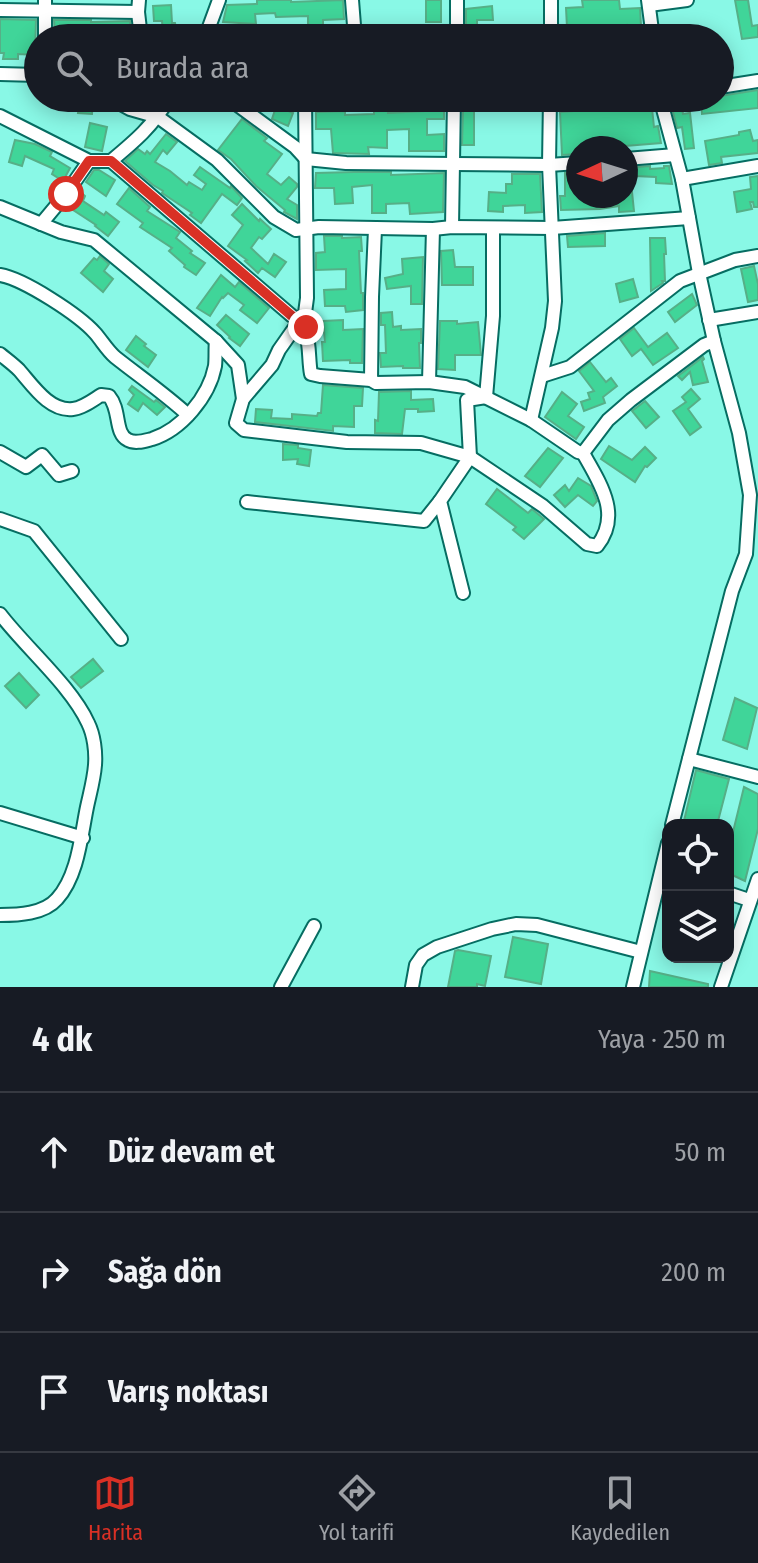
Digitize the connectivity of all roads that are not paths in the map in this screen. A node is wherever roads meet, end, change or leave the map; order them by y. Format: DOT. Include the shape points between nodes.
graph roads {
  1 [pos="219,0"];
  2 [pos="352,0"];
  3 [pos="457,0"];
  4 [pos="551,0"];
  5 [pos="687,0"];
  6 [pos="649,3"];
  7 [pos="45,6"];
  8 [pos="139,6"];
  9 [pos="0,10"];
  10 [pos="210,24"];
  11 [pos="354,24"];
  12 [pos="457,24"];
  13 [pos="551,24"];
  14 [pos="651,24"];
  15 [pos="0,74"];
  16 [pos="24,75"];
  17 [pos="758,81"];
  18 [pos="734,85"];
  19 [pos="140,112"];
  20 [pos="161,112"];
  21 [pos="247,112"];
  22 [pos="305,112"];
  23 [pos="454,112"];
  24 [pos="550,112"];
  25 [pos="664,112"];
  26 [pos="0,116"];
  27 [pos="158,117"];
  28 [pos="675,155"];
  29 [pos="638,158"];
  30 [pos="306,159"];
  31 [pos="89,161"];
  32 [pos="111,161"];
  33 [pos="452,163"];
  34 [pos="566,164"];
  35 [pos="549,165"];
  36 [pos="758,166"];
  37 [pos="682,179"];
  38 [pos="0,207"];
  39 [pos="689,218"];
  40 [pos="41,224"];
  41 [pos="452,227"];
  42 [pos="493,228"];
  43 [pos="552,228"];
  44 [pos="306,229"];
  45 [pos="375,229"];
  46 [pos="433,229"];
  47 [pos="758,256"];
  48 [pos="699,273"];
  49 [pos="0,275"];
  50 [pos="758,312"];
  51 [pos="301,320"];
  52 [pos="709,320"];
  53 [pos="216,341"];
  54 [pos="714,341"];
  55 [pos="0,354"];
  56 [pos="542,376"];
  57 [pos="371,380"];
  58 [pos="429,382"];
  59 [pos="486,397"];
  60 [pos="243,399"];
  61 [pos="188,415"];
  62 [pos="531,420"];
  63 [pos="0,452"];
  64 [pos="583,453"];
  65 [pos="470,457"];
  66 [pos="72,471"];
  67 [pos="440,501"];
  68 [pos="247,502"];
  69 [pos="0,519"];
  70 [pos="463,593"];
  71 [pos="0,614"];
  72 [pos="121,639"];
  73 [pos="47,669"];
  74 [pos="35,679"];
  75 [pos="689,759"];
  76 [pos="758,777"];
  77 [pos="0,813"];
  78 [pos="674,819"];
  79 [pos="83,838"];
  80 [pos="758,879"];
  81 [pos="662,880"];
  82 [pos="734,895"];
  83 [pos="749,900"];
  84 [pos="0,915"];
  85 [pos="314,926"];
  86 [pos="641,952"];
  87 [pos="281,987"];
  88 [pos="412,987"];
  89 [pos="633,987"];
  90 [pos="721,987"];
  1 -- 10 [label="street"];
  2 -- 11 [label="street"];
  3 -- 12 [label="street"];
  4 -- 13 [label="street"];
  5 -- 6 [label="street"];
  6 -- 14 [label="street"];
  7 -- 8 [label="street"];
  7 -- 9 [label="street"];
  15 -- 16 [label="street"];
  17 -- 18 [label="street"];
  19 -- 27 [label="street"];
  20 -- 27 [label="street"];
  21 -- 30 [label="street"];
  22 -- 30 [label="street"];
  23 -- 33 [label="street"];
  24 -- 35 [label="street"];
  25 -- 28 [label="street"];
  26 -- 31 [label="street"];
  27 -- 32 [label="street"];
  27 -- 44 [label="street" via="217,160 274,217 296,230"];
  28 -- 29 [label="street"];
  28 -- 37 [label="street"];
  30 -- 33 [label="street"];
  30 -- 44 [label="street"];
  31 -- 32 [label="street"];
  31 -- 40 [label="street"];
  32 -- 51 [label="street"];
  33 -- 35 [label="street"];
  33 -- 41 [label="street"];
  34 -- 35 [label="street"];
  35 -- 43 [label="street"];
  36 -- 37 [label="street"];
  37 -- 39 [label="street"];
  38 -- 40 [label="street"];
  39 -- 43 [label="street"];
  39 -- 48 [label="street"];
  40 -- 53 [label="street" via="94,240"];
  41 -- 42 [label="street"];
  41 -- 46 [label="street"];
  42 -- 43 [label="street"];
  42 -- 59 [label="street"];
  43 -- 56 [label="street" via="555,301"];
  44 -- 45 [label="street"];
  44 -- 51 [label="street" via="307,298"];
  45 -- 46 [label="street"];
  45 -- 57 [label="street"];
  46 -- 58 [label="street"];
  47 -- 48 [label="street"];
  48 -- 52 [label="street"];
  48 -- 56 [label="street" via="680,281 570,367"];
  49 -- 61 [label="street" via="34,288 80,321"];
  50 -- 52 [label="street"];
  51 -- 57 [label="street" via="311,374"];
  51 -- 60 [label="street"];
  52 -- 54 [label="street"];
  53 -- 60 [label="street" via="238,365"];
  53 -- 61 [label="street" via="215,368"];
  54 -- 64 [label="street" via="631,400"];
  54 -- 75 [label="street" via="750,495 746,554"];
  55 -- 61 [label="street" via="60,408 73,410 109,396 120,433 133,442 160,436"];
  56 -- 62 [label="street"];
  57 -- 58 [label="street"];
  58 -- 59 [label="street" via="465,387"];
  59 -- 62 [label="street"];
  59 -- 65 [label="street" via="467,400"];
  60 -- 65 [label="street" via="236,423 244,430 347,442 421,443"];
  62 -- 64 [label="street"];
  63 -- 66 [label="street" via="26,467 42,455 59,475"];
  64 -- 65 [label="street" via="609,507 605,536 597,546 587,544 543,506"];
  65 -- 67 [label="street"];
  67 -- 68 [label="street" via="424,521"];
  67 -- 70 [label="street"];
  69 -- 72 [label="street" via="34,531"];
  71 -- 73 [label="street"];
  73 -- 74 [label="street"];
  73 -- 79 [label="street" via="79,708 94,741 96,764"];
  75 -- 76 [label="street"];
  75 -- 78 [label="street"];
  77 -- 79 [label="street"];
  79 -- 84 [label="street" via="56,901 38,911"];
  80 -- 83 [label="street"];
  81 -- 86 [label="street"];
  82 -- 83 [label="street"];
  83 -- 90 [label="street"];
  85 -- 87 [label="street"];
  86 -- 88 [label="street" via="516,924 423,955"];
  86 -- 89 [label="street"];
}
